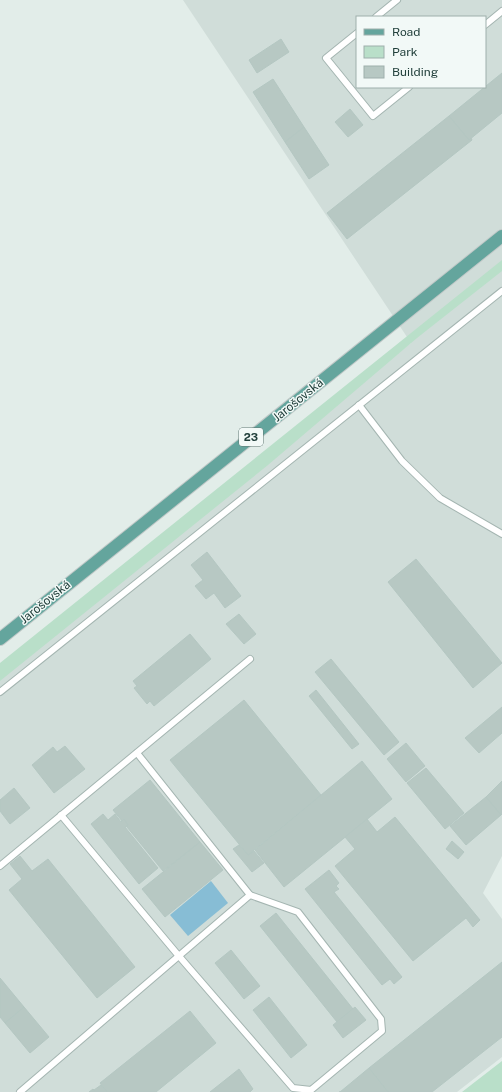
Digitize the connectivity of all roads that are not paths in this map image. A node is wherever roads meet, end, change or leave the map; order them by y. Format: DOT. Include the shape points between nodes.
graph roads {
  1 [pos="397,0"];
  2 [pos="502,11"];
  3 [pos="377,16"];
  4 [pos="486,24"];
  5 [pos="356,34"];
  6 [pos="408,88"];
  7 [pos="502,236"];
  8 [pos="502,291"];
  9 [pos="359,405"];
  10 [pos="502,534"];
  11 [pos="0,639"];
  12 [pos="250,659"];
  13 [pos="0,692"];
  14 [pos="137,753"];
  15 [pos="61,815"];
  16 [pos="0,866"];
  17 [pos="250,895"];
  18 [pos="178,955"];
  19 [pos="20,1092"];
  1 -- 3 [label="lane"];
  2 -- 4 [label="lane"];
  5 -- 6 [label="lane" via="326,58 373,116"];
  7 -- 11 [label="main road, Jarošovská / 23"];
  8 -- 9 [label="lane"];
  9 -- 10 [label="lane" via="402,461 440,498"];
  9 -- 13 [label="lane"];
  12 -- 14 [label="lane"];
  14 -- 15 [label="lane"];
  14 -- 17 [label="lane"];
  15 -- 16 [label="lane"];
  15 -- 18 [label="lane"];
  17 -- 18 [label="lane"];
  17 -- 18 [label="lane" via="298,912 382,1018 382,1031 311,1090 293,1088"];
  18 -- 19 [label="lane"];
}
